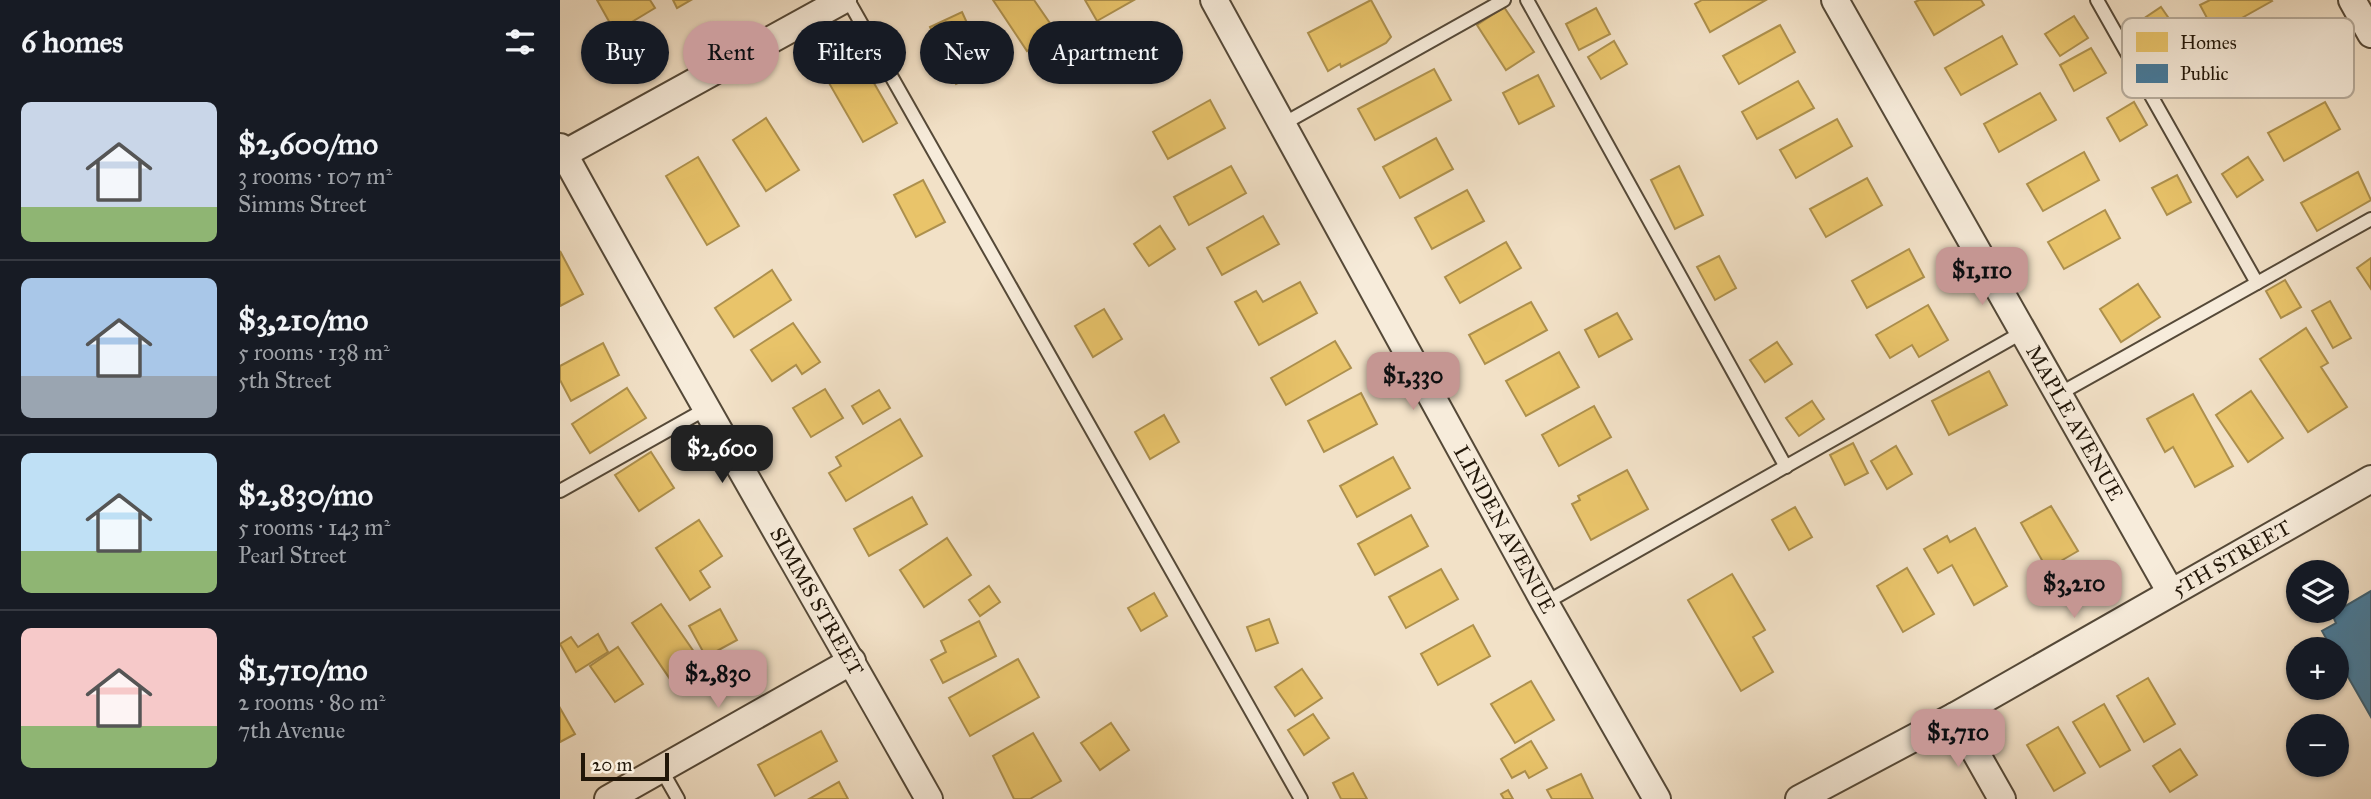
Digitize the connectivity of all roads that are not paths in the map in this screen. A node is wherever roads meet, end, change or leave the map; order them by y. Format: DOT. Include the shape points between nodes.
graph roads {
  1 [pos="846,0"];
  2 [pos="1214,0"];
  3 [pos="1504,0"];
  4 [pos="1527,0"];
  5 [pos="1835,0"];
  6 [pos="2097,0"];
  7 [pos="2352,0"];
  8 [pos="2371,34"];
  9 [pos="2122,44"];
  10 [pos="2152,98"];
  11 [pos="1283,124"];
  12 [pos="561,152"];
  13 [pos="2371,219"];
  14 [pos="2257,283"];
  15 [pos="2023,332"];
  16 [pos="2059,394"];
  17 [pos="704,410"];
  18 [pos="1786,467"];
  19 [pos="2371,479"];
  20 [pos="560,491"];
  21 [pos="2171,591"];
  22 [pos="1545,603"];
  23 [pos="852,661"];
  24 [pos="1955,716"];
  25 [pos="661,769"];
  26 [pos="608,799"];
  27 [pos="678,799"];
  28 [pos="929,799"];
  29 [pos="1301,799"];
  30 [pos="1657,799"];
  31 [pos="1798,799"];
  32 [pos="2002,799"];
  1 -- 12 [label="street"];
  1 -- 29 [label="lane"];
  2 -- 11 [label="street, LINDEN AVENUE"];
  3 -- 11 [label="lane"];
  4 -- 18 [label="lane"];
  5 -- 15 [label="street, MAPLE AVENUE"];
  6 -- 9 [label="lane"];
  7 -- 8 [label="street"];
  10 -- 14 [label="lane"];
  11 -- 22 [label="street, LINDEN AVENUE"];
  12 -- 17 [label="street, SIMMS STREET"];
  13 -- 14 [label="lane"];
  14 -- 16 [label="lane"];
  15 -- 16 [label="street, MAPLE AVENUE"];
  15 -- 18 [label="lane"];
  16 -- 21 [label="street, MAPLE AVENUE"];
  17 -- 20 [label="lane"];
  17 -- 23 [label="street, SIMMS STREET"];
  18 -- 22 [label="lane"];
  19 -- 21 [label="street, 5TH STREET"];
  21 -- 24 [label="street, 5TH STREET"];
  22 -- 30 [label="street, LINDEN AVENUE"];
  23 -- 25 [label="street"];
  23 -- 28 [label="street, SIMMS STREET"];
  24 -- 31 [label="street, 5TH STREET"];
  24 -- 32 [label="street"];
  25 -- 26 [label="street"];
  25 -- 27 [label="lane"];
}
